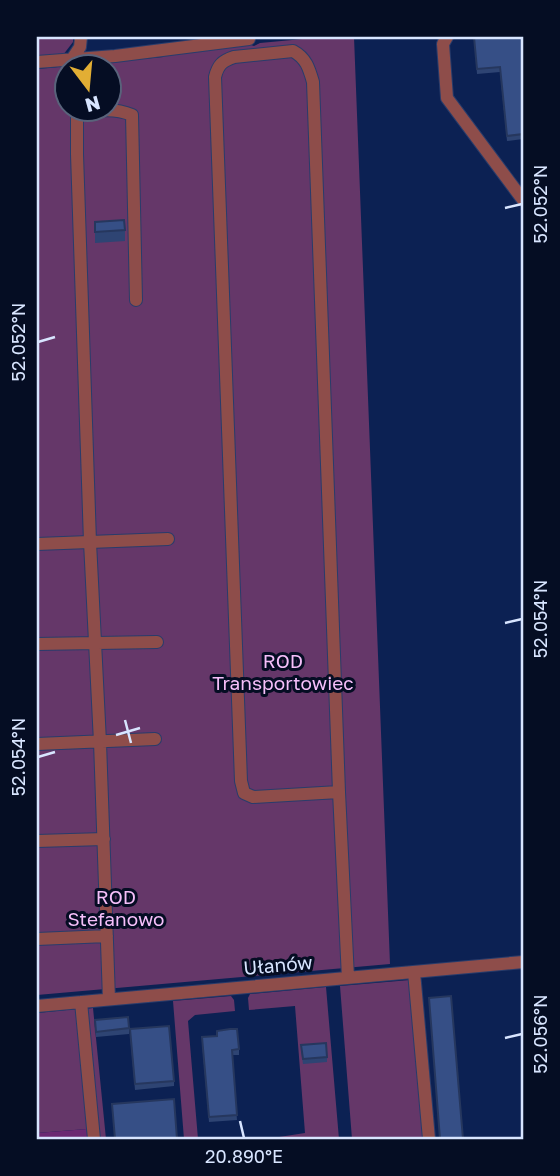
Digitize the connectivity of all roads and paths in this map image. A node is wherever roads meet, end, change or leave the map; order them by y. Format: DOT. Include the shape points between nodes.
graph roads {
  1 [pos="447,37"];
  2 [pos="250,39"];
  3 [pos="122,55"];
  4 [pos="122,111"];
  5 [pos="77,122"];
  6 [pos="523,200"];
  7 [pos="136,300"];
  8 [pos="169,539"];
  9 [pos="90,542"];
  10 [pos="37,544"];
  11 [pos="157,642"];
  12 [pos="96,643"];
  13 [pos="37,644"];
  14 [pos="155,739"];
  15 [pos="100,742"];
  16 [pos="37,744"];
  17 [pos="338,792"];
  18 [pos="104,838"];
  19 [pos="37,841"];
  20 [pos="107,936"];
  21 [pos="37,940"];
  22 [pos="523,962"];
  23 [pos="414,972"];
  24 [pos="348,978"];
  25 [pos="109,999"];
  26 [pos="81,1002"];
  27 [pos="37,1006"];
  28 [pos="94,1139"];
  29 [pos="429,1139"];
  1 -- 6 [label="street" via="443,44 447,98"];
  2 -- 3 [label="street"];
  4 -- 7 [label="street" via="132,115"];
  5 -- 9 [label="street"];
  8 -- 9 [label="street"];
  9 -- 10 [label="street"];
  9 -- 12 [label="street"];
  11 -- 12 [label="street"];
  12 -- 13 [label="street"];
  12 -- 15 [label="street"];
  14 -- 15 [label="street"];
  15 -- 16 [label="street"];
  15 -- 18 [label="street"];
  17 -- 17 [label="street" via="313,82 306,62 293,51 227,59 215,77 240,781 244,793 253,797"];
  17 -- 24 [label="street"];
  18 -- 19 [label="street"];
  18 -- 20 [label="street"];
  20 -- 21 [label="street"];
  20 -- 25 [label="street"];
  22 -- 23 [label="street, Ułanów"];
  23 -- 24 [label="street, Ułanów"];
  23 -- 29 [label="street"];
  24 -- 25 [label="street, Ułanów"];
  25 -- 26 [label="street, Ułanów"];
  26 -- 27 [label="street, Ułanów"];
  26 -- 28 [label="street"];
}
